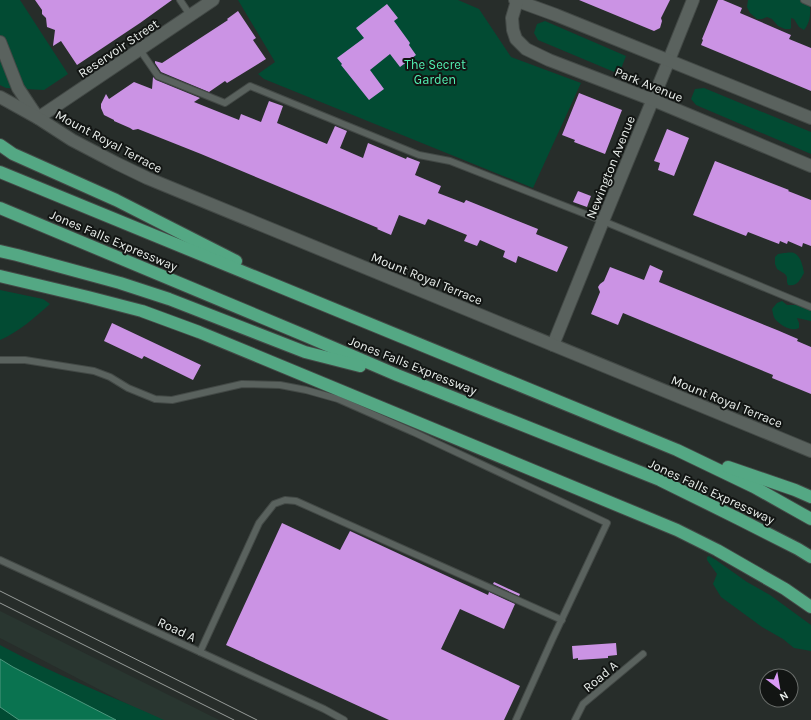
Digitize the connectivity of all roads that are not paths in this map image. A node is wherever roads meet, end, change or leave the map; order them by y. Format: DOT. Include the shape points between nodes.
graph roads {
  1 [pos="180,0"];
  2 [pos="213,0"];
  3 [pos="693,0"];
  4 [pos="804,0"];
  5 [pos="516,1"];
  6 [pos="811,3"];
  7 [pos="190,15"];
  8 [pos="0,42"];
  9 [pos="140,50"];
  10 [pos="669,60"];
  11 [pos="0,97"];
  12 [pos="653,100"];
  13 [pos="38,118"];
  14 [pos="811,118"];
  15 [pos="0,145"];
  16 [pos="811,166"];
  17 [pos="0,172"];
  18 [pos="0,208"];
  19 [pos="603,221"];
  20 [pos="0,251"];
  21 [pos="0,276"];
  22 [pos="321,304"];
  23 [pos="811,307"];
  24 [pos="553,345"];
  25 [pos="0,360"];
  26 [pos="397,375"];
  27 [pos="677,450"];
  28 [pos="811,451"];
  29 [pos="811,497"];
  30 [pos="811,519"];
  31 [pos="811,557"];
  32 [pos="0,560"];
  33 [pos="811,607"];
  34 [pos="562,620"];
  35 [pos="200,652"];
  36 [pos="643,654"];
  37 [pos="344,720"];
  38 [pos="516,720"];
  39 [pos="576,720"];
  1 -- 7 [label="lane"];
  2 -- 7 [label="street, Reservoir Street"];
  3 -- 10 [label="street, Newington Avenue"];
  4 -- 6 [label="lane"];
  5 -- 10 [label="street, Park Avenue"];
  5 -- 12 [label="street, Park Avenue" via="512,18 513,30 516,39 526,48 549,60"];
  7 -- 9 [label="street, Reservoir Street"];
  8 -- 13 [label="street, Mount Royal Terrace" via="18,88"];
  9 -- 13 [label="street, Reservoir Street"];
  9 -- 19 [label="lane" via="158,76 225,103 250,86 418,155 450,162"];
  10 -- 12 [label="street, Newington Avenue"];
  10 -- 14 [label="street, Park Avenue"];
  11 -- 13 [label="street, Mount Royal Terrace"];
  12 -- 16 [label="street, Park Avenue"];
  12 -- 19 [label="street, Newington Avenue"];
  13 -- 24 [label="street, Mount Royal Terrace" via="72,140 147,178"];
  15 -- 22 [label="highway" via="13,154 116,200"];
  17 -- 22 [label="highway, Jones Falls Expressway"];
  18 -- 26 [label="highway, Jones Falls Expressway"];
  19 -- 23 [label="lane"];
  19 -- 24 [label="street, Newington Avenue"];
  20 -- 26 [label="highway" via="120,283 169,299 305,352"];
  21 -- 33 [label="highway" via="142,311 206,335 677,530 785,589"];
  22 -- 27 [label="highway, Jones Falls Expressway"];
  24 -- 28 [label="street, Mount Royal Terrace"];
  25 -- 34 [label="lane" via="25,360 94,371 155,399 172,400 242,384 280,385 338,399 413,432 607,523"];
  26 -- 31 [label="highway, Jones Falls Expressway" via="667,484 798,548"];
  27 -- 29 [label="highway"];
  27 -- 30 [label="highway, Jones Falls Expressway" via="754,487"];
  32 -- 35 [label="lane, Road A"];
  34 -- 35 [label="lane" via="296,501 285,500 274,504 259,523"];
  34 -- 38 [label="lane"];
  35 -- 37 [label="lane, Road A"];
  36 -- 39 [label="lane, Road A" via="584,704"];
}
